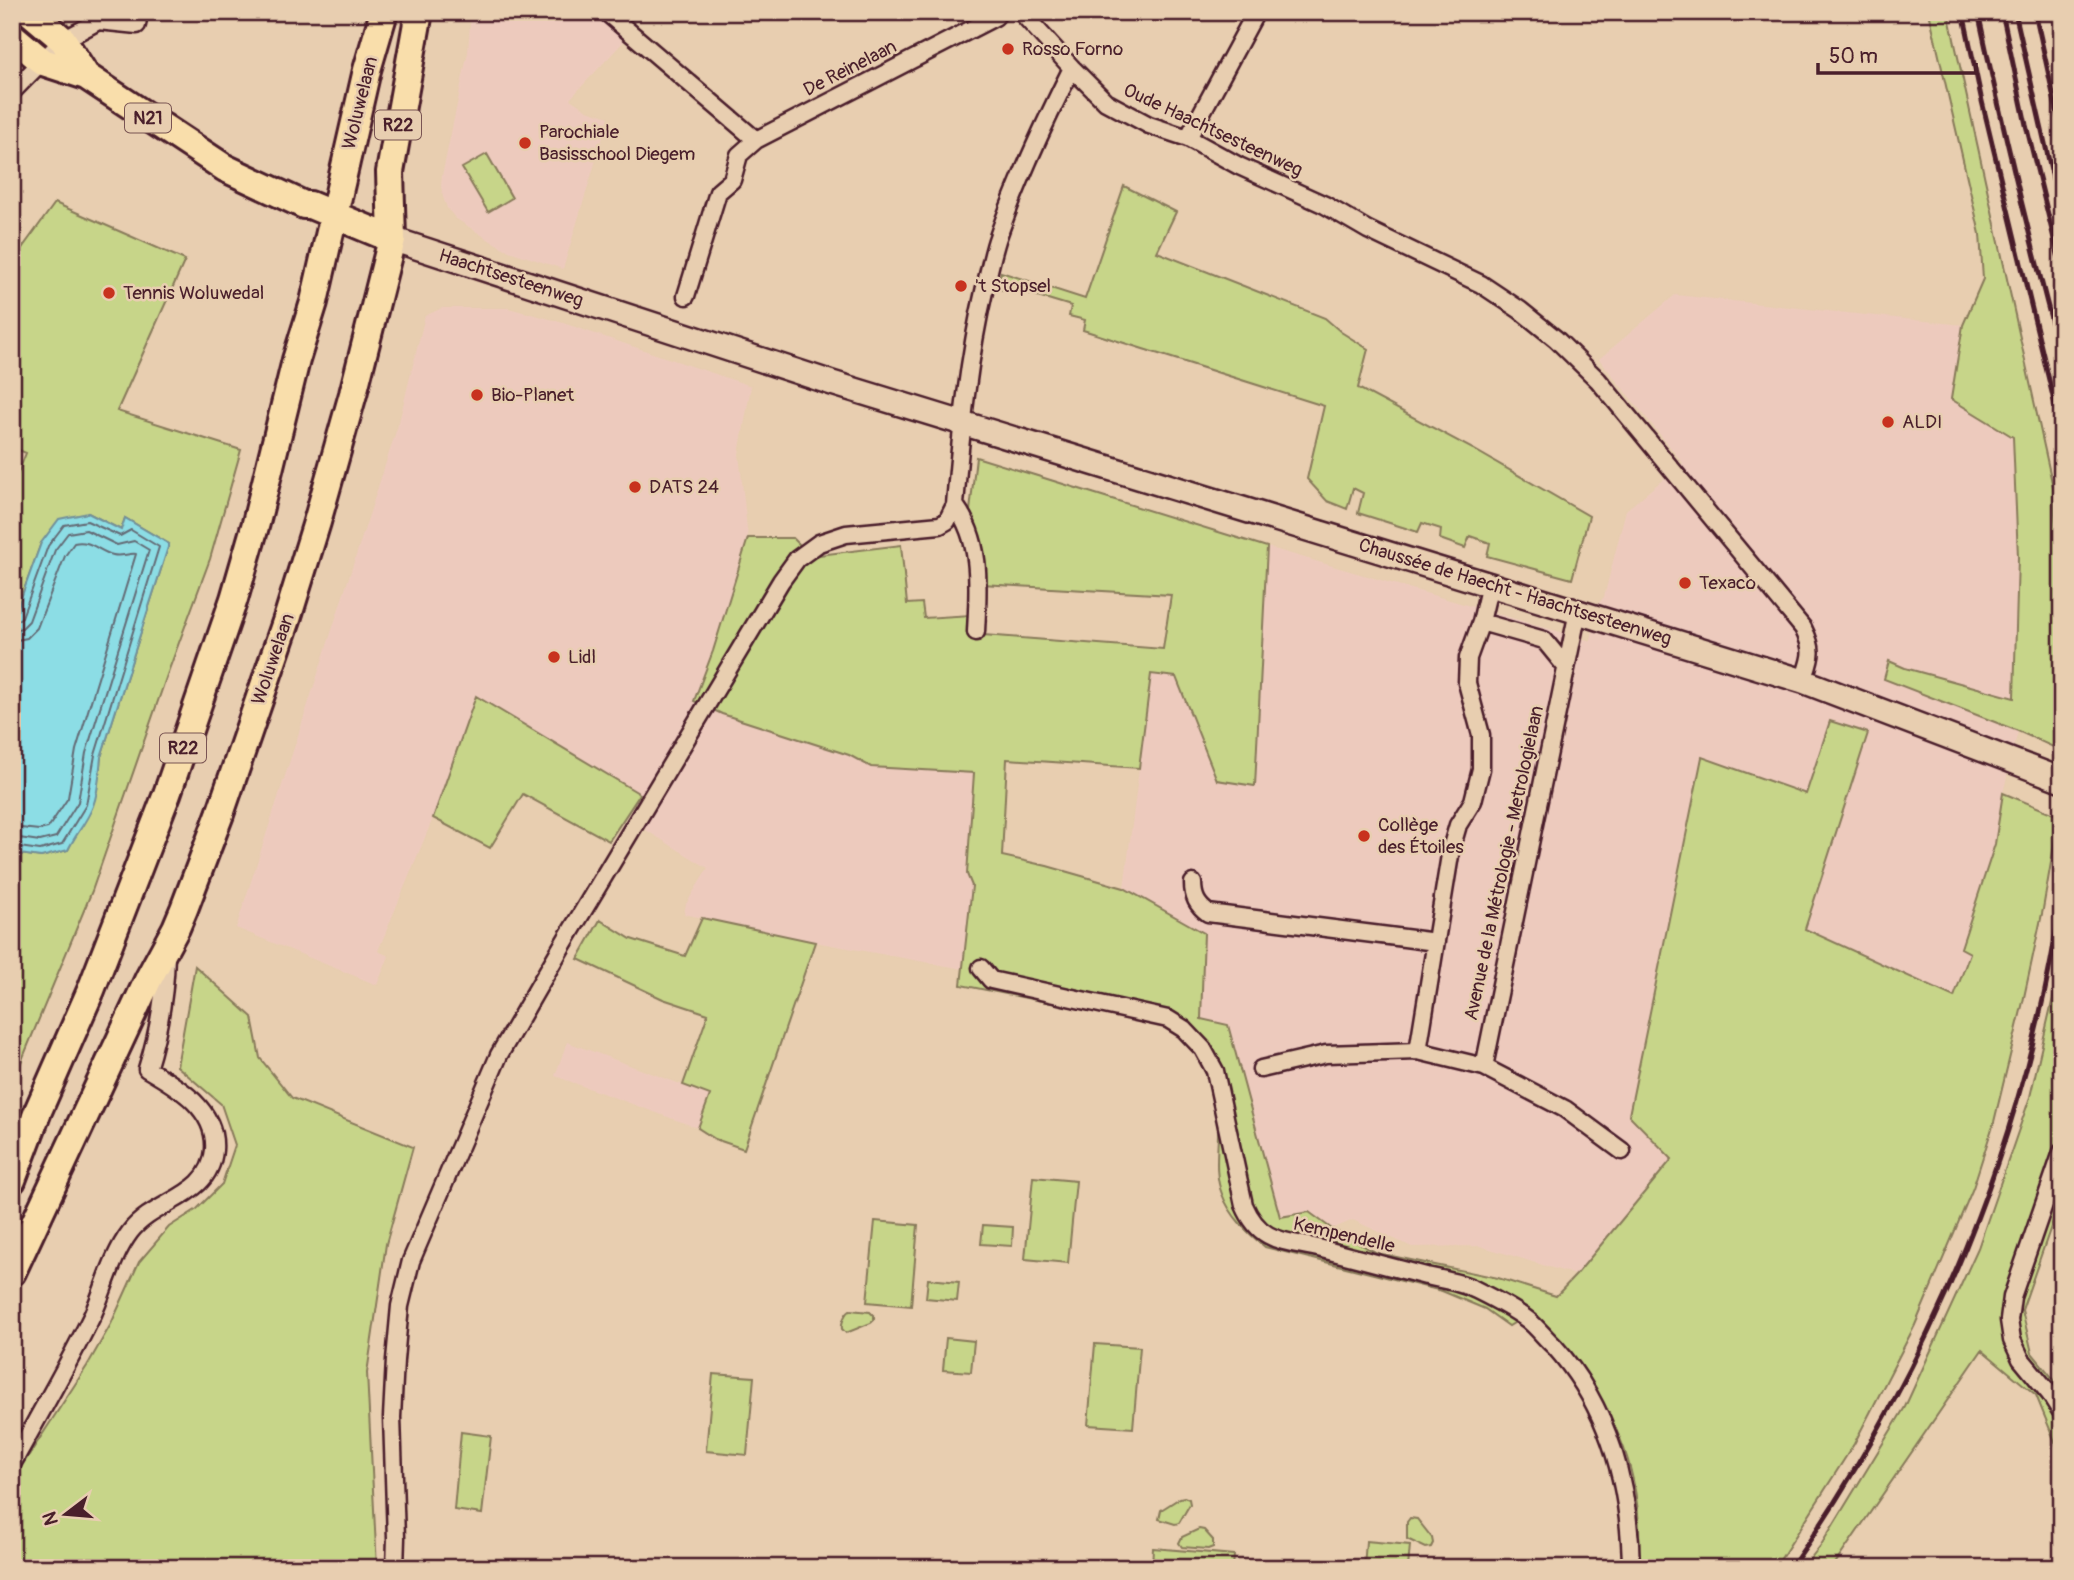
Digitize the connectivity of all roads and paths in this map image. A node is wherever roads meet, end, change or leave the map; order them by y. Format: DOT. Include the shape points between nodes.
graph roads {
  1 [pos="30,12"];
  2 [pos="384,12"];
  3 [pos="419,12"];
  4 [pos="606,12"];
  5 [pos="999,12"];
  6 [pos="1021,12"];
  7 [pos="1256,12"];
  8 [pos="138,19"];
  9 [pos="12,36"];
  10 [pos="64,40"];
  11 [pos="43,62"];
  12 [pos="1072,68"];
  13 [pos="86,76"];
  14 [pos="12,92"];
  15 [pos="1188,138"];
  16 [pos="756,140"];
  17 [pos="333,215"];
  18 [pos="392,239"];
  19 [pos="686,296"];
  20 [pos="962,422"];
  21 [pos="956,505"];
  22 [pos="1490,584"];
  23 [pos="1578,611"];
  24 [pos="1480,622"];
  25 [pos="976,632"];
  26 [pos="1566,667"];
  27 [pos="1803,681"];
  28 [pos="2062,780"];
  29 [pos="1193,883"];
  30 [pos="1436,942"];
  31 [pos="166,946"];
  32 [pos="981,968"];
  33 [pos="1418,1051"];
  34 [pos="1484,1067"];
  35 [pos="1261,1069"];
  36 [pos="38,1111"];
  37 [pos="1622,1152"];
  38 [pos="2062,1152"];
  39 [pos="12,1156"];
  40 [pos="12,1180"];
  41 [pos="12,1272"];
  42 [pos="2062,1413"];
  43 [pos="12,1464"];
  44 [pos="395,1568"];
  45 [pos="1631,1568"];
  1 -- 10 [label="main road, Haachtsesteenweg / N21"];
  2 -- 17 [label="main road, Woluwelaan / R22"];
  3 -- 18 [label="main road, Woluwelaan / R22" via="390,172"];
  4 -- 16 [label="street"];
  5 -- 16 [label="street, De Reinelaan"];
  6 -- 12 [label="street, Oude Haachtsesteenweg"];
  7 -- 15 [label="street"];
  8 -- 10 [label="street" via="98,21"];
  9 -- 11 [label="main road, Haachtsesteenweg / N21"];
  10 -- 11 [label="street"];
  10 -- 13 [label="main road, Haachtsesteenweg / N21"];
  11 -- 13 [label="main road, Haachtsesteenweg / N21"];
  11 -- 14 [label="street"];
  12 -- 15 [label="street, Oude Haachtsesteenweg" via="1106,102 1149,125"];
  12 -- 20 [label="street" via="996,243"];
  13 -- 17 [label="main road, Haachtsesteenweg / N21" via="225,168"];
  15 -- 27 [label="street, Oude Haachtsesteenweg" via="1481,284 1556,339 1598,380 1803,628 1811,644"];
  16 -- 19 [label="street, De Reinelaan" via="739,155 732,180 718,192"];
  17 -- 18 [label="main road, Haachtsesteenweg / N21"];
  17 -- 36 [label="main road, Woluwelaan / R22" via="234,598 167,794"];
  18 -- 20 [label="main road, Haachtsesteenweg / N21"];
  18 -- 31 [label="main road, Woluwelaan / R22" via="353,394 288,616 216,826"];
  20 -- 21 [label="street"];
  20 -- 22 [label="main road, Chaussée de Haecht - Haachtsesteenweg / N21"];
  21 -- 25 [label="street" via="971,531 977,565"];
  21 -- 44 [label="street" via="940,525 846,534 819,543 797,559 499,1055 411,1261 400,1306 392,1417"];
  22 -- 23 [label="main road, Chaussée de Haecht - Haachtsesteenweg / N21"];
  22 -- 24 [label="street"];
  23 -- 26 [label="street, Avenue de la Métrologie - Metrologielaan"];
  23 -- 27 [label="main road, Chaussée de Haecht - Haachtsesteenweg / N21"];
  24 -- 26 [label="street" via="1544,640"];
  24 -- 30 [label="street" via="1468,658 1466,683 1481,735 1481,769 1473,801 1458,825 1451,849"];
  26 -- 34 [label="street, Avenue de la Métrologie - Metrologielaan"];
  27 -- 28 [label="main road, Chaussée de Haecht - Haachtsesteenweg / N21"];
  29 -- 30 [label="street" via="1193,894 1208,913"];
  30 -- 33 [label="street"];
  31 -- 41 [label="main road, Woluwelaan / R22"];
  31 -- 43 [label="street" via="165,990 147,1069 192,1099 210,1122 214,1152 194,1189 131,1230 63,1374"];
  32 -- 45 [label="street, Kempendelle" via="991,980 1168,1019 1184,1029 1215,1071 1244,1205 1268,1236 1469,1287 1528,1320 1578,1376 1604,1424 1625,1496"];
  33 -- 34 [label="street"];
  33 -- 35 [label="street" via="1325,1054"];
  34 -- 37 [label="street" via="1565,1109"];
  36 -- 39 [label="main road, Woluwelaan / R22"];
  36 -- 40 [label="main road, Woluwelaan / R22"];
  38 -- 42 [label="street" via="2012,1297 2009,1320 2021,1359"];
}
